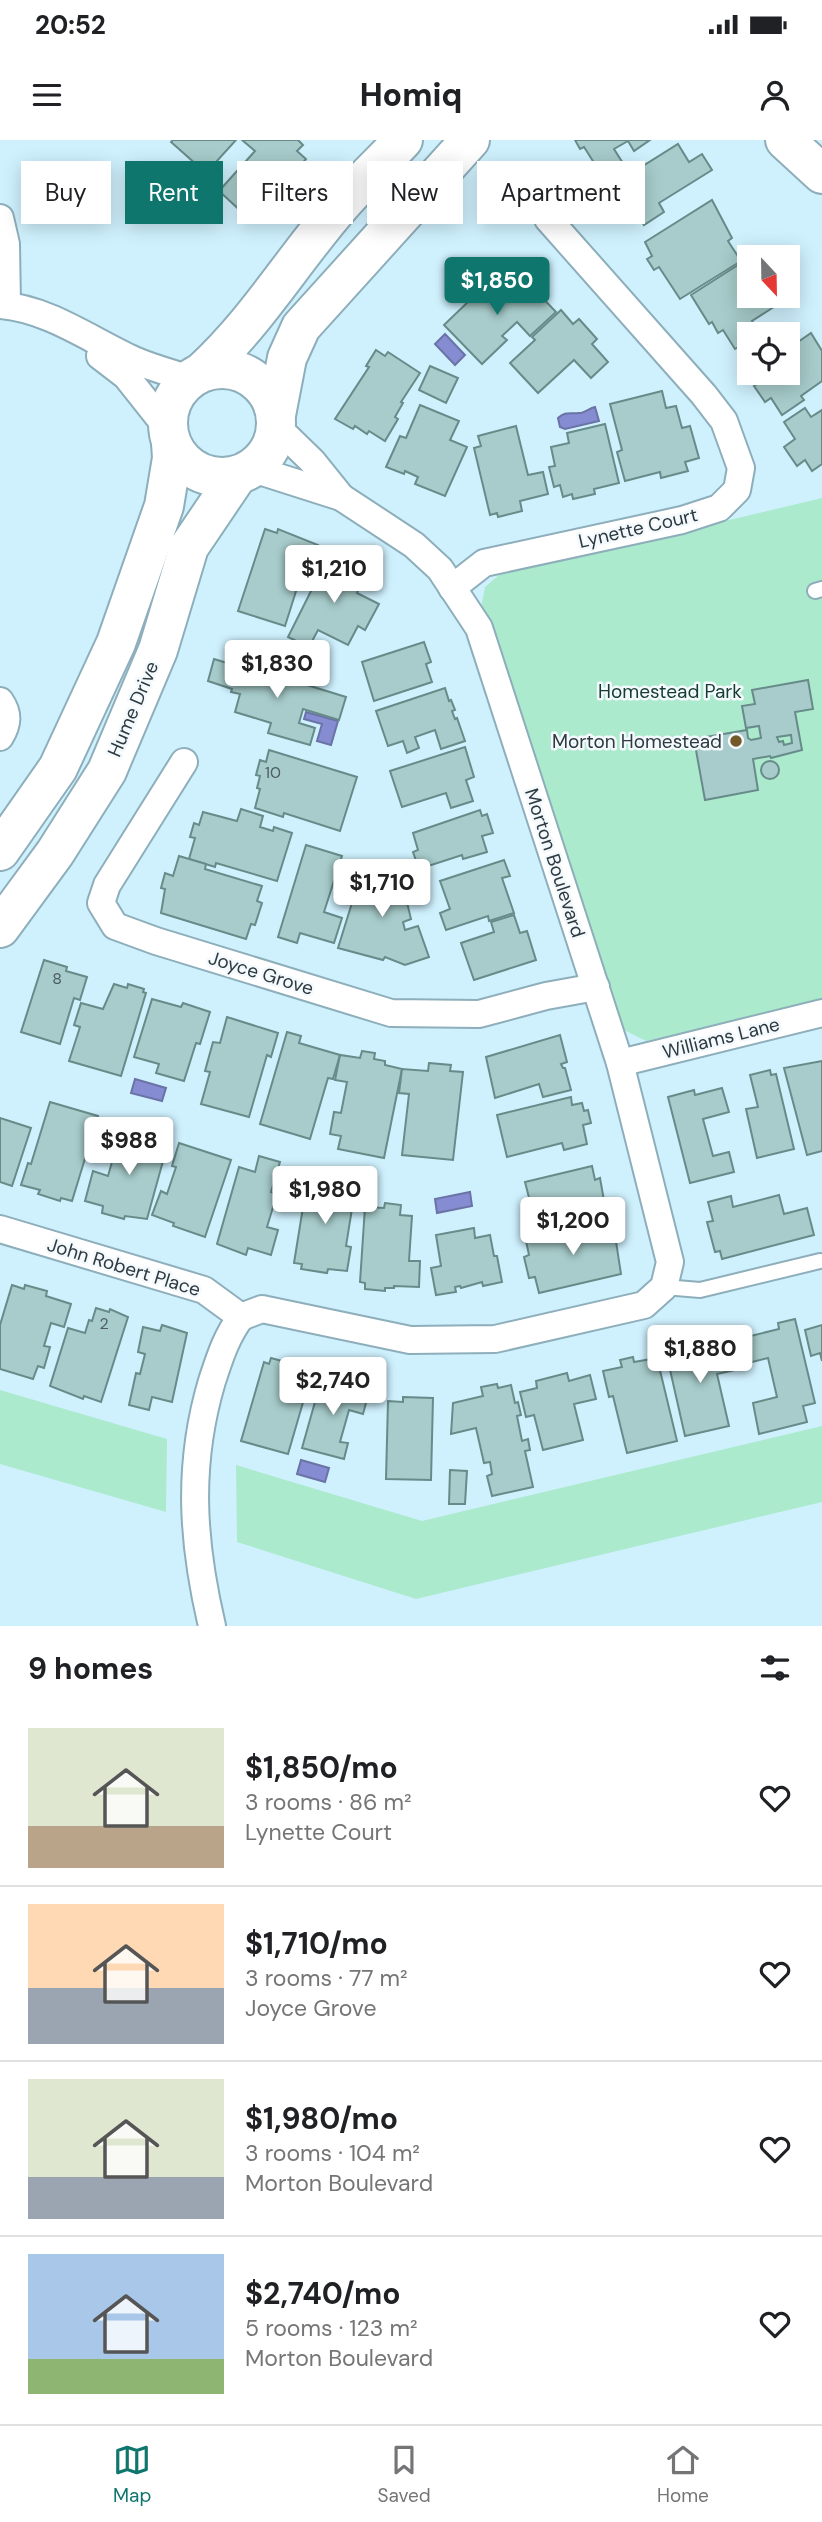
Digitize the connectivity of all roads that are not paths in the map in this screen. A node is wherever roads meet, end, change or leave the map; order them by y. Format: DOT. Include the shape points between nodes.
graph roads {
  1 [pos="403,140"];
  2 [pos="470,140"];
  3 [pos="785,140"];
  4 [pos="822,174"];
  5 [pos="0,218"];
  6 [pos="552,224"];
  7 [pos="3,305"];
  8 [pos="48,317"];
  9 [pos="196,376"];
  10 [pos="277,421"];
  11 [pos="169,436"];
  12 [pos="245,472"];
  13 [pos="341,497"];
  14 [pos="453,588"];
  15 [pos="0,701"];
  16 [pos="0,737"];
  17 [pos="184,762"];
  18 [pos="0,851"];
  19 [pos="0,928"];
  20 [pos="596,987"];
  21 [pos="822,1013"];
  22 [pos="620,1063"];
  23 [pos="0,1229"];
  24 [pos="820,1261"];
  25 [pos="664,1287"];
  26 [pos="241,1317"];
  27 [pos="212,1626"];
  1 -- 9 [label="street" via="334,213 259,313"];
  2 -- 10 [label="street" via="302,327 288,358"];
  3 -- 4 [label="street"];
  5 -- 7 [label="street" via="6,244"];
  6 -- 14 [label="street, Lynette Court" via="724,421 741,468 737,490 719,508 682,520 484,563"];
  7 -- 8 [label="street"];
  8 -- 9 [label="street" via="136,361"];
  8 -- 11 [label="street" via="126,376"];
  9 -- 10 [label="street" via="226,369 250,376 272,399"];
  9 -- 11 [label="street" via="177,393 169,410"];
  10 -- 12 [label="street" via="265,458"];
  10 -- 13 [label="street, Morton Boulevard"];
  11 -- 12 [label="street" via="190,468 221,478"];
  11 -- 18 [label="street" via="172,457 164,506 116,643 58,768"];
  12 -- 13 [label="street, Morton Boulevard"];
  12 -- 19 [label="street, Hume Drive" via="189,547 158,650 107,771"];
  13 -- 14 [label="street, Morton Boulevard" via="414,545"];
  14 -- 20 [label="street, Morton Boulevard" via="479,628"];
  15 -- 16 [label="street" via="7,711"];
  17 -- 20 [label="street, Joyce Grove" via="107,885 101,902 115,926 391,1013 479,1014"];
  20 -- 22 [label="street, Morton Boulevard"];
  21 -- 22 [label="street, Williams Lane"];
  22 -- 25 [label="street, Morton Boulevard" via="670,1262"];
  23 -- 26 [label="street, John Robert Place" via="204,1290"];
  24 -- 25 [label="lane" via="701,1290"];
  25 -- 26 [label="street" via="644,1305 495,1339 410,1340 262,1309"];
  26 -- 27 [label="street" via="228,1335 211,1385 194,1478 196,1540"];
}
